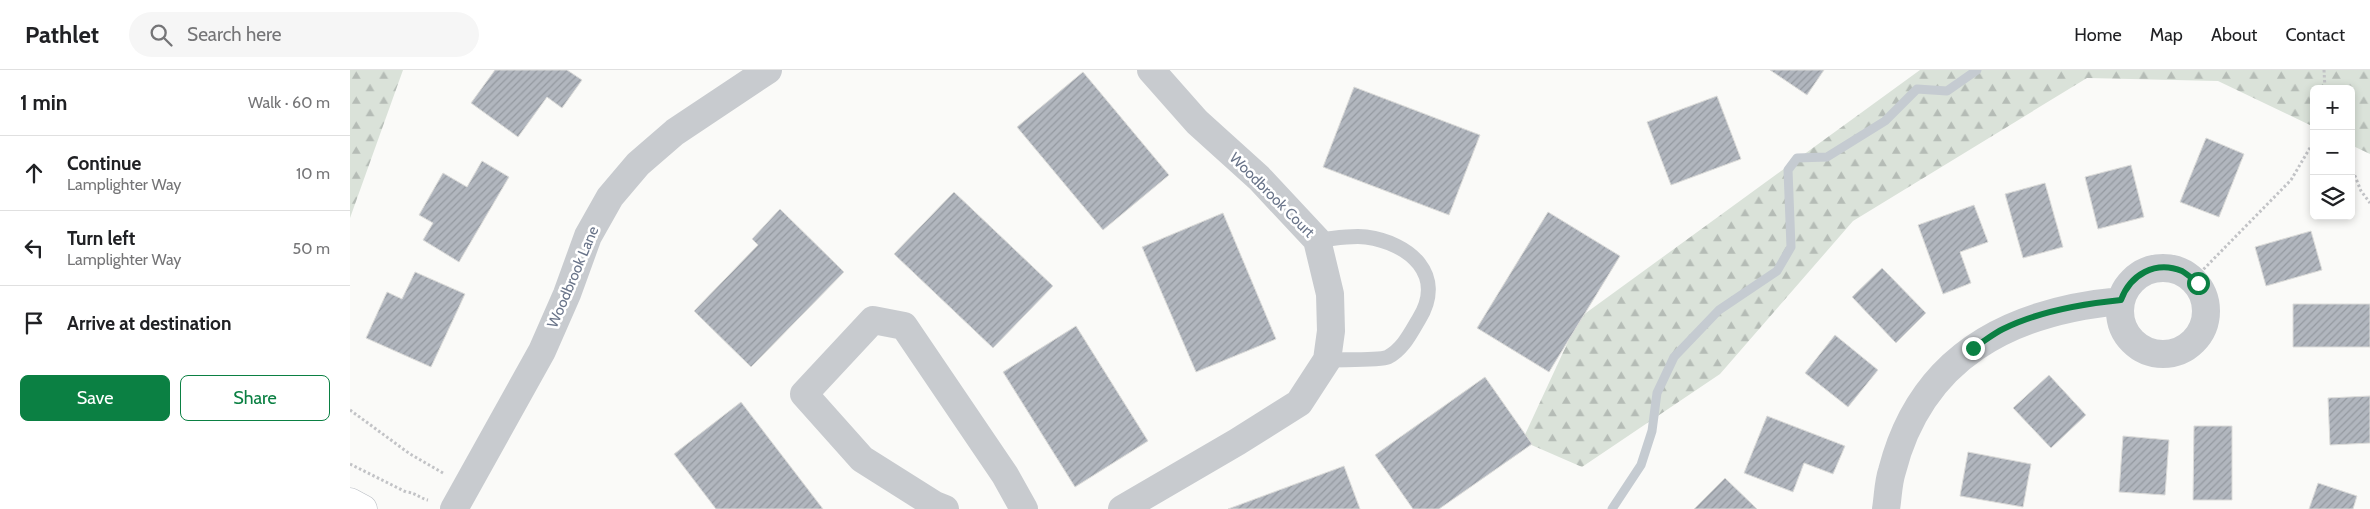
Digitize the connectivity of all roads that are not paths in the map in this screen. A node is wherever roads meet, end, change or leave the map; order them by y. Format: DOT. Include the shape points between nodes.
graph roads {
  1 [pos="768,70"];
  2 [pos="1151,70"];
  3 [pos="1317,240"];
  4 [pos="2121,300"];
  5 [pos="1327,360"];
  6 [pos="350,502"];
  7 [pos="454,507"];
  8 [pos="363,509"];
  9 [pos="945,509"];
  10 [pos="1024,509"];
  11 [pos="1122,509"];
  12 [pos="1886,509"];
  1 -- 7 [label="street, Woodbrook Lane" via="676,132 638,164 610,197 588,236 542,351"];
  2 -- 3 [label="street, Woodbrook Court" via="1197,122 1259,178"];
  3 -- 5 [label="street, Woodbrook Court" via="1330,294 1332,331"];
  3 -- 5 [label="lane" via="1366,237 1400,247 1424,267 1430,284 1427,306 1403,345 1386,358"];
  4 -- 4 [label="street" via="2133,280 2148,270 2166,267 2183,272 2198,283 2206,301 2206,319 2200,335 2188,347 2172,354 2154,354 2138,346 2126,334 2120,317"];
  4 -- 12 [label="street" via="2052,311 2004,329 1973,348 1947,371 1923,400 1904,433 1891,472"];
  5 -- 11 [label="street, Woodbrook Court" via="1299,403"];
  6 -- 8 [label="main road"];
  9 -- 10 [label="street" via="862,459 804,394 873,320 904,326 1005,475"];
}
